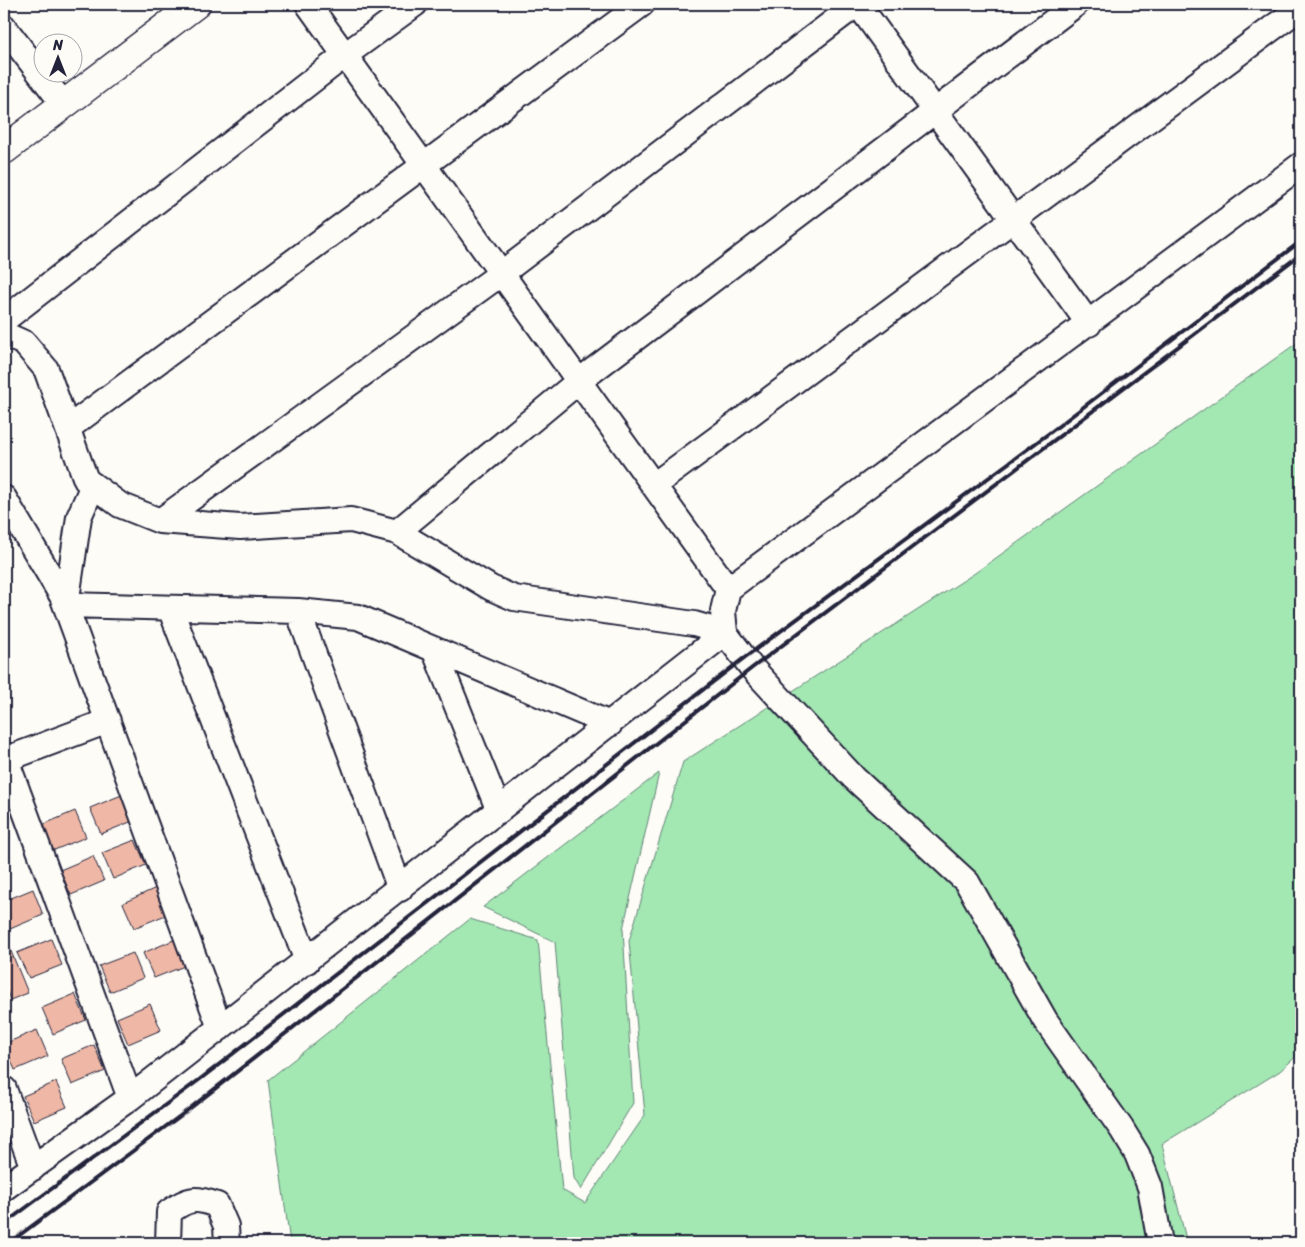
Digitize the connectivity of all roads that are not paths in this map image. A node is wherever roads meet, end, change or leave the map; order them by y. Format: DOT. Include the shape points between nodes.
graph roads {
  1 [pos="196,4"];
  2 [pos="308,4"];
  3 [pos="415,4"];
  4 [pos="642,4"];
  5 [pos="857,4"];
  6 [pos="1076,4"];
  7 [pos="1301,7"];
  8 [pos="4,27"];
  9 [pos="345,55"];
  10 [pos="64,105"];
  11 [pos="934,110"];
  12 [pos="4,150"];
  13 [pos="1301,165"];
  14 [pos="425,166"];
  15 [pos="1013,218"];
  16 [pos="502,273"];
  17 [pos="4,320"];
  18 [pos="1089,324"];
  19 [pos="4,334"];
  20 [pos="579,381"];
  21 [pos="68,428"];
  22 [pos="93,485"];
  23 [pos="654,485"];
  24 [pos="4,498"];
  25 [pos="160,521"];
  26 [pos="397,532"];
  27 [pos="728,588"];
  28 [pos="66,606"];
  29 [pos="170,608"];
  30 [pos="298,611"];
  31 [pos="725,633"];
  32 [pos="434,649"];
  33 [pos="108,721"];
  34 [pos="610,724"];
  35 [pos="4,758"];
  36 [pos="499,811"];
  37 [pos="400,889"];
  38 [pos="307,961"];
  39 [pos="220,1028"];
  40 [pos="4,1089"];
  41 [pos="130,1098"];
  42 [pos="33,1168"];
  43 [pos="4,1188"];
  44 [pos="168,1243"];
  45 [pos="227,1243"];
  46 [pos="1160,1243"];
  1 -- 10 [label="street"];
  2 -- 9 [label="street"];
  3 -- 9 [label="street"];
  4 -- 14 [label="street"];
  5 -- 11 [label="street"];
  5 -- 16 [label="street"];
  6 -- 11 [label="street"];
  7 -- 15 [label="street"];
  8 -- 10 [label="street"];
  9 -- 14 [label="street"];
  9 -- 17 [label="street"];
  10 -- 12 [label="street"];
  11 -- 15 [label="street"];
  11 -- 20 [label="street"];
  13 -- 18 [label="street"];
  14 -- 16 [label="street"];
  14 -- 21 [label="street"];
  15 -- 18 [label="street"];
  15 -- 23 [label="street"];
  16 -- 20 [label="street"];
  16 -- 25 [label="street"];
  18 -- 27 [label="street"];
  19 -- 21 [label="street" via="24,344 46,369"];
  20 -- 23 [label="street"];
  20 -- 26 [label="street"];
  21 -- 22 [label="street" via="86,480"];
  22 -- 25 [label="street" via="120,505"];
  22 -- 28 [label="street" via="79,517"];
  23 -- 27 [label="street"];
  24 -- 28 [label="street"];
  25 -- 26 [label="street" via="240,527 351,520"];
  26 -- 31 [label="street" via="514,598 694,624"];
  27 -- 31 [label="street" via="723,611"];
  28 -- 29 [label="street"];
  28 -- 33 [label="street"];
  29 -- 30 [label="street"];
  29 -- 38 [label="street"];
  30 -- 32 [label="street" via="358,617"];
  30 -- 37 [label="street"];
  31 -- 34 [label="street"];
  31 -- 46 [label="street" via="752,668 854,778 967,882 1045,1020 1137,1154 1150,1187"];
  32 -- 34 [label="street"];
  32 -- 36 [label="street"];
  33 -- 35 [label="street"];
  33 -- 39 [label="street"];
  34 -- 36 [label="street"];
  35 -- 41 [label="street"];
  36 -- 37 [label="street"];
  37 -- 38 [label="street"];
  38 -- 39 [label="street"];
  39 -- 41 [label="street"];
  40 -- 42 [label="street"];
  41 -- 42 [label="street"];
  42 -- 43 [label="street"];
  44 -- 45 [label="street" via="169,1212 183,1202 199,1199 217,1205 226,1226"];
}
